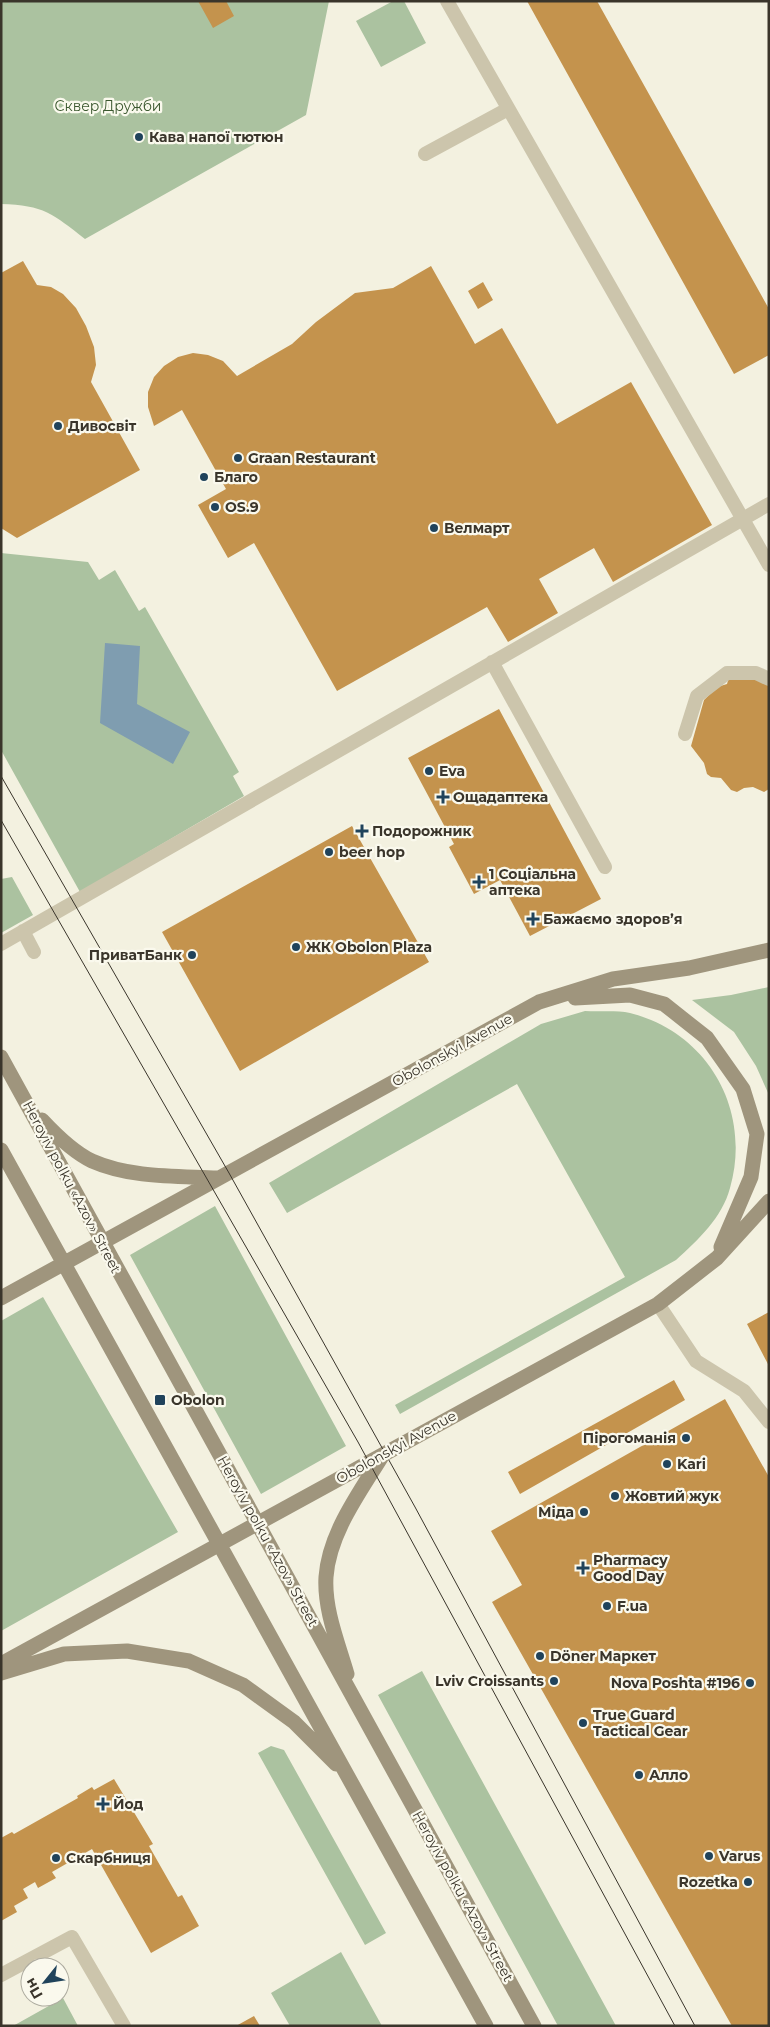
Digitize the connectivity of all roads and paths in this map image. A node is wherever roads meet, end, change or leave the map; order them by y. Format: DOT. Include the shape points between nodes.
graph roads {
  1 [pos="447,1"];
  2 [pos="508,109"];
  3 [pos="425,154"];
  4 [pos="769,504"];
  5 [pos="742,519"];
  6 [pos="769,565"];
  7 [pos="492,662"];
  8 [pos="769,679"];
  9 [pos="685,734"];
  10 [pos="604,866"];
  11 [pos="23,931"];
  12 [pos="1,944"];
  13 [pos="769,950"];
  14 [pos="34,952"];
  15 [pos="539,1002"];
  16 [pos="1,1057"];
  17 [pos="28,1106"];
  18 [pos="1,1150"];
  19 [pos="219,1178"];
  20 [pos="769,1201"];
  21 [pos="102,1243"];
  22 [pos="717,1258"];
  23 [pos="63,1264"];
  24 [pos="1,1298"];
  25 [pos="658,1304"];
  26 [pos="769,1422"];
  27 [pos="383,1455"];
  28 [pos="258,1523"];
  29 [pos="219,1544"];
  30 [pos="1,1664"];
  31 [pos="1,1673"];
  32 [pos="357,1706"];
  33 [pos="351,1779"];
  34 [pos="1,1975"];
  35 [pos="124,2026"];
  36 [pos="486,2026"];
  37 [pos="534,2026"];
  1 -- 2 [label="lane"];
  2 -- 3 [label="lane"];
  2 -- 5 [label="lane"];
  4 -- 5 [label="lane"];
  5 -- 6 [label="lane"];
  5 -- 7 [label="lane"];
  7 -- 10 [label="lane"];
  7 -- 11 [label="lane"];
  8 -- 9 [label="lane" via="756,673 727,673 697,696"];
  11 -- 12 [label="lane"];
  11 -- 14 [label="lane"];
  13 -- 15 [label="main road, Obolonskyi Avenue" via="689,968 613,979"];
  15 -- 19 [label="main road, Obolonskyi Avenue"];
  15 -- 22 [label="main road" via="630,995 664,1004 707,1038 743,1089 757,1134 751,1177"];
  16 -- 17 [label="main road, Heroyiv polku «Azov» Street"];
  17 -- 19 [label="main road" via="60,1139 92,1160 126,1170 166,1176"];
  17 -- 21 [label="main road, Heroyiv polku «Azov» Street"];
  18 -- 23 [label="main road"];
  19 -- 21 [label="main road, Obolonskyi Avenue"];
  20 -- 22 [label="main road, Obolonskyi Avenue"];
  21 -- 23 [label="main road, Obolonskyi Avenue"];
  21 -- 28 [label="main road, Heroyiv polku «Azov» Street"];
  22 -- 25 [label="main road, Obolonskyi Avenue"];
  23 -- 24 [label="main road, Obolonskyi Avenue"];
  23 -- 29 [label="main road"];
  25 -- 26 [label="lane" via="696,1361 744,1390"];
  25 -- 27 [label="main road, Obolonskyi Avenue"];
  27 -- 28 [label="main road, Obolonskyi Avenue"];
  27 -- 32 [label="main road" via="341,1526 328,1561 326,1579 331,1620"];
  28 -- 29 [label="main road, Obolonskyi Avenue"];
  28 -- 32 [label="main road, Heroyiv polku «Azov» Street"];
  29 -- 30 [label="main road, Obolonskyi Avenue"];
  29 -- 33 [label="main road"];
  31 -- 33 [label="main road" via="64,1654 127,1651 190,1661 243,1685 294,1722"];
  32 -- 37 [label="main road, Heroyiv polku «Azov» Street"];
  33 -- 36 [label="main road"];
  34 -- 35 [label="lane" via="72,1937"];
}
